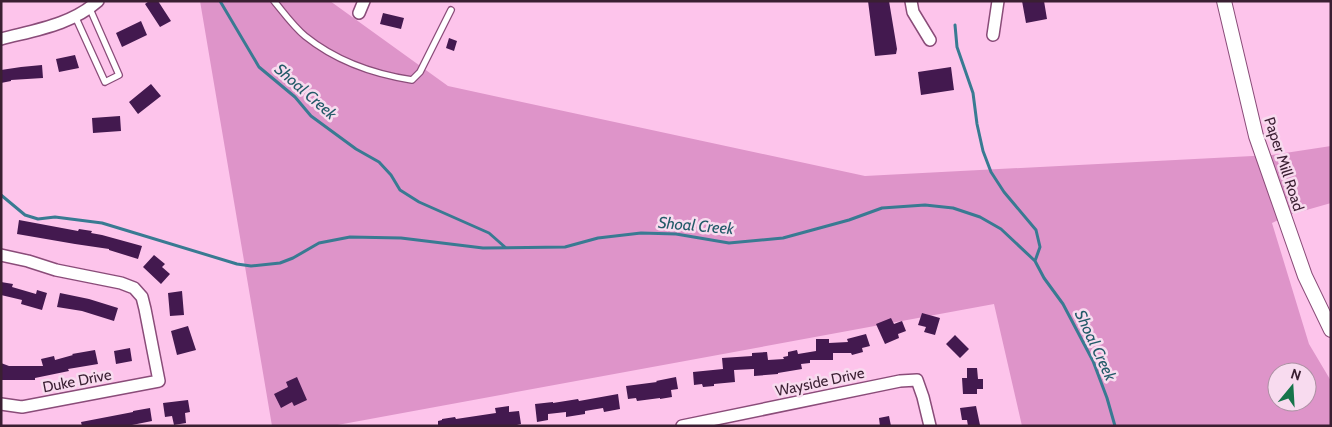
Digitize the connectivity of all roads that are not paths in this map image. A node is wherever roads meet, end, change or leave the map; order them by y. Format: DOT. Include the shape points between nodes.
graph roads {
  1 [pos="274,1"];
  2 [pos="364,1"];
  3 [pos="911,1"];
  4 [pos="998,1"];
  5 [pos="1224,1"];
  6 [pos="94,5"];
  7 [pos="451,10"];
  8 [pos="359,13"];
  9 [pos="75,16"];
  10 [pos="993,35"];
  11 [pos="1,39"];
  12 [pos="930,40"];
  13 [pos="1,256"];
  14 [pos="1331,330"];
  15 [pos="1,404"];
  16 [pos="682,426"];
  17 [pos="930,426"];
  1 -- 7 [label="lane" via="294,26 331,54 367,70 412,80 420,72"];
  2 -- 8 [label="street"];
  3 -- 12 [label="street" via="913,12"];
  4 -- 10 [label="street"];
  5 -- 14 [label="street, Paper Mill Road" via="1256,136 1305,276"];
  6 -- 9 [label="street"];
  6 -- 9 [label="lane" via="120,75 105,82"];
  9 -- 11 [label="street" via="58,25"];
  13 -- 15 [label="street, Duke Drive" via="134,288 142,297 159,381 22,407"];
  16 -- 17 [label="street, Wayside Drive" via="917,380"];
}
